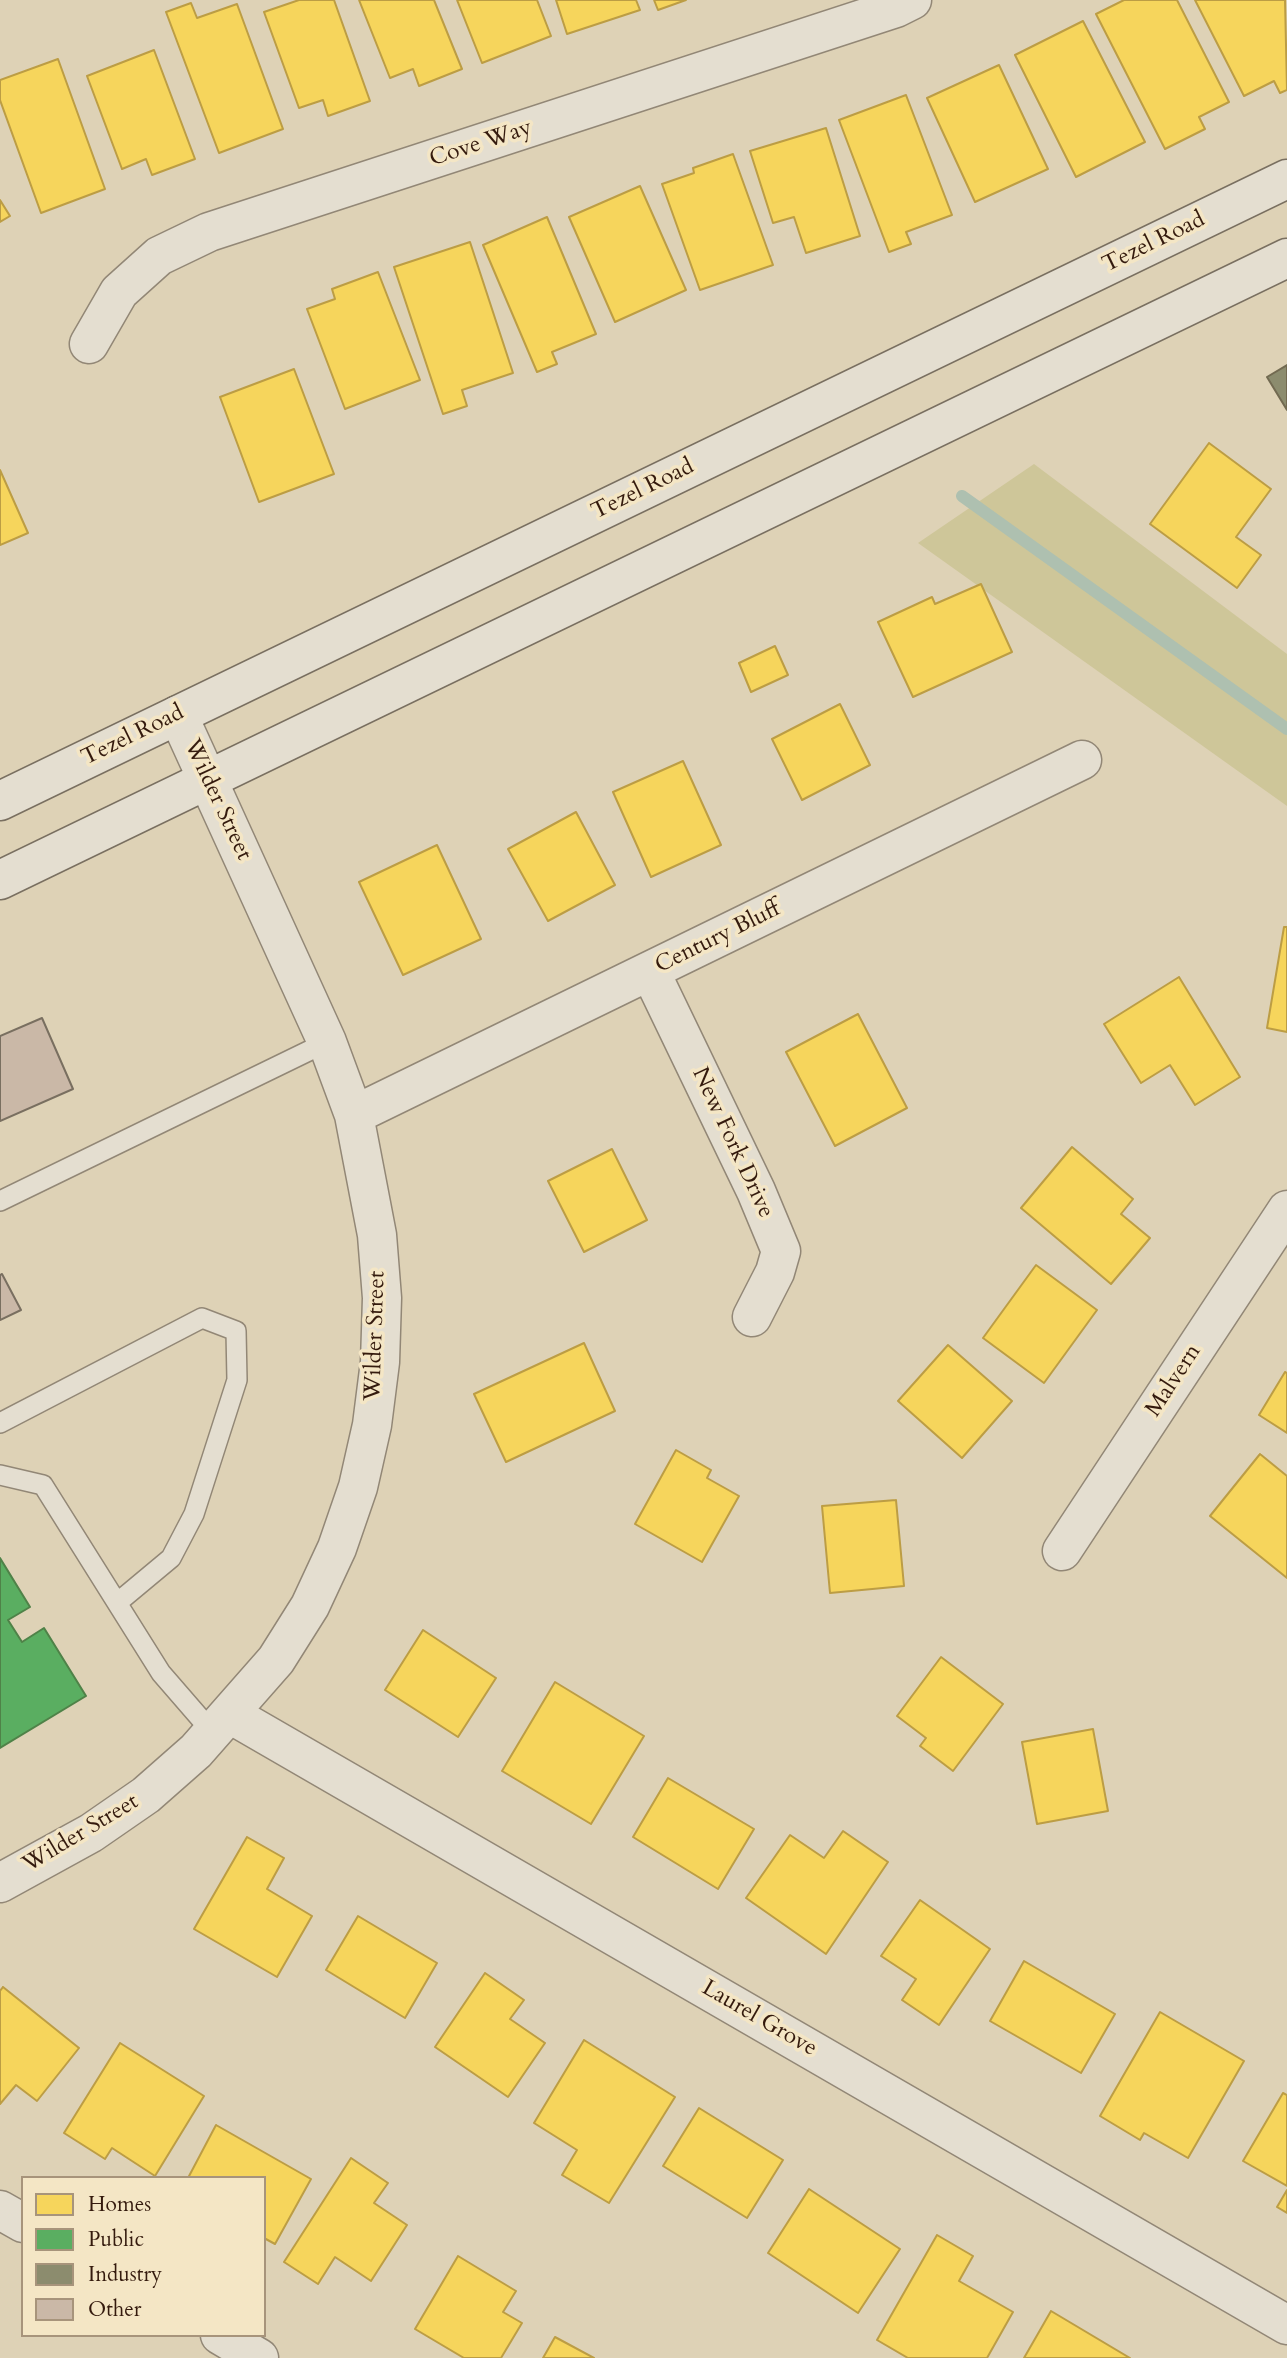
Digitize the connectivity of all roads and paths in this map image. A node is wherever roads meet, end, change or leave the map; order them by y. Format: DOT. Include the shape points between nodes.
graph roads {
  1 [pos="912,0"];
  2 [pos="1287,179"];
  3 [pos="1287,258"];
  4 [pos="89,344"];
  5 [pos="178,715"];
  6 [pos="1082,761"];
  7 [pos="207,779"];
  8 [pos="0,801"];
  9 [pos="0,880"];
  10 [pos="650,971"];
  11 [pos="327,1042"];
  12 [pos="354,1115"];
  13 [pos="0,1201"];
  14 [pos="1287,1210"];
  15 [pos="752,1317"];
  16 [pos="0,1423"];
  17 [pos="0,1475"];
  18 [pos="1062,1551"];
  19 [pos="117,1603"];
  20 [pos="221,1724"];
  21 [pos="0,1883"];
  22 [pos="0,2210"];
  23 [pos="21,2221"];
  24 [pos="1287,2325"];
  25 [pos="223,2337"];
  26 [pos="260,2358"];
  1 -- 4 [label="street, Cove Way" via="209,232 159,256 119,292"];
  2 -- 5 [label="street, Tezel Road"];
  3 -- 7 [label="street"];
  5 -- 7 [label="street, Wilder Street"];
  5 -- 8 [label="street, Tezel Road"];
  6 -- 10 [label="street, Century Bluff"];
  7 -- 9 [label="street"];
  7 -- 11 [label="street, Wilder Street"];
  10 -- 12 [label="street, Century Bluff"];
  10 -- 15 [label="street, New Fork Drive" via="781,1251"];
  11 -- 12 [label="street, Wilder Street"];
  11 -- 13 [label="lane"];
  12 -- 20 [label="street, Wilder Street" via="377,1235 382,1298 372,1425 358,1487 310,1606 276,1660"];
  14 -- 18 [label="street, Malvern"];
  16 -- 19 [label="lane" via="202,1318 236,1331 237,1380 194,1514 171,1558"];
  17 -- 19 [label="lane" via="43,1485"];
  19 -- 20 [label="lane" via="161,1673"];
  20 -- 21 [label="street, Wilder Street" via="146,1795 92,1833"];
  20 -- 24 [label="street, Laurel Grove"];
  22 -- 23 [label="street"];
  25 -- 26 [label="street"];
}
